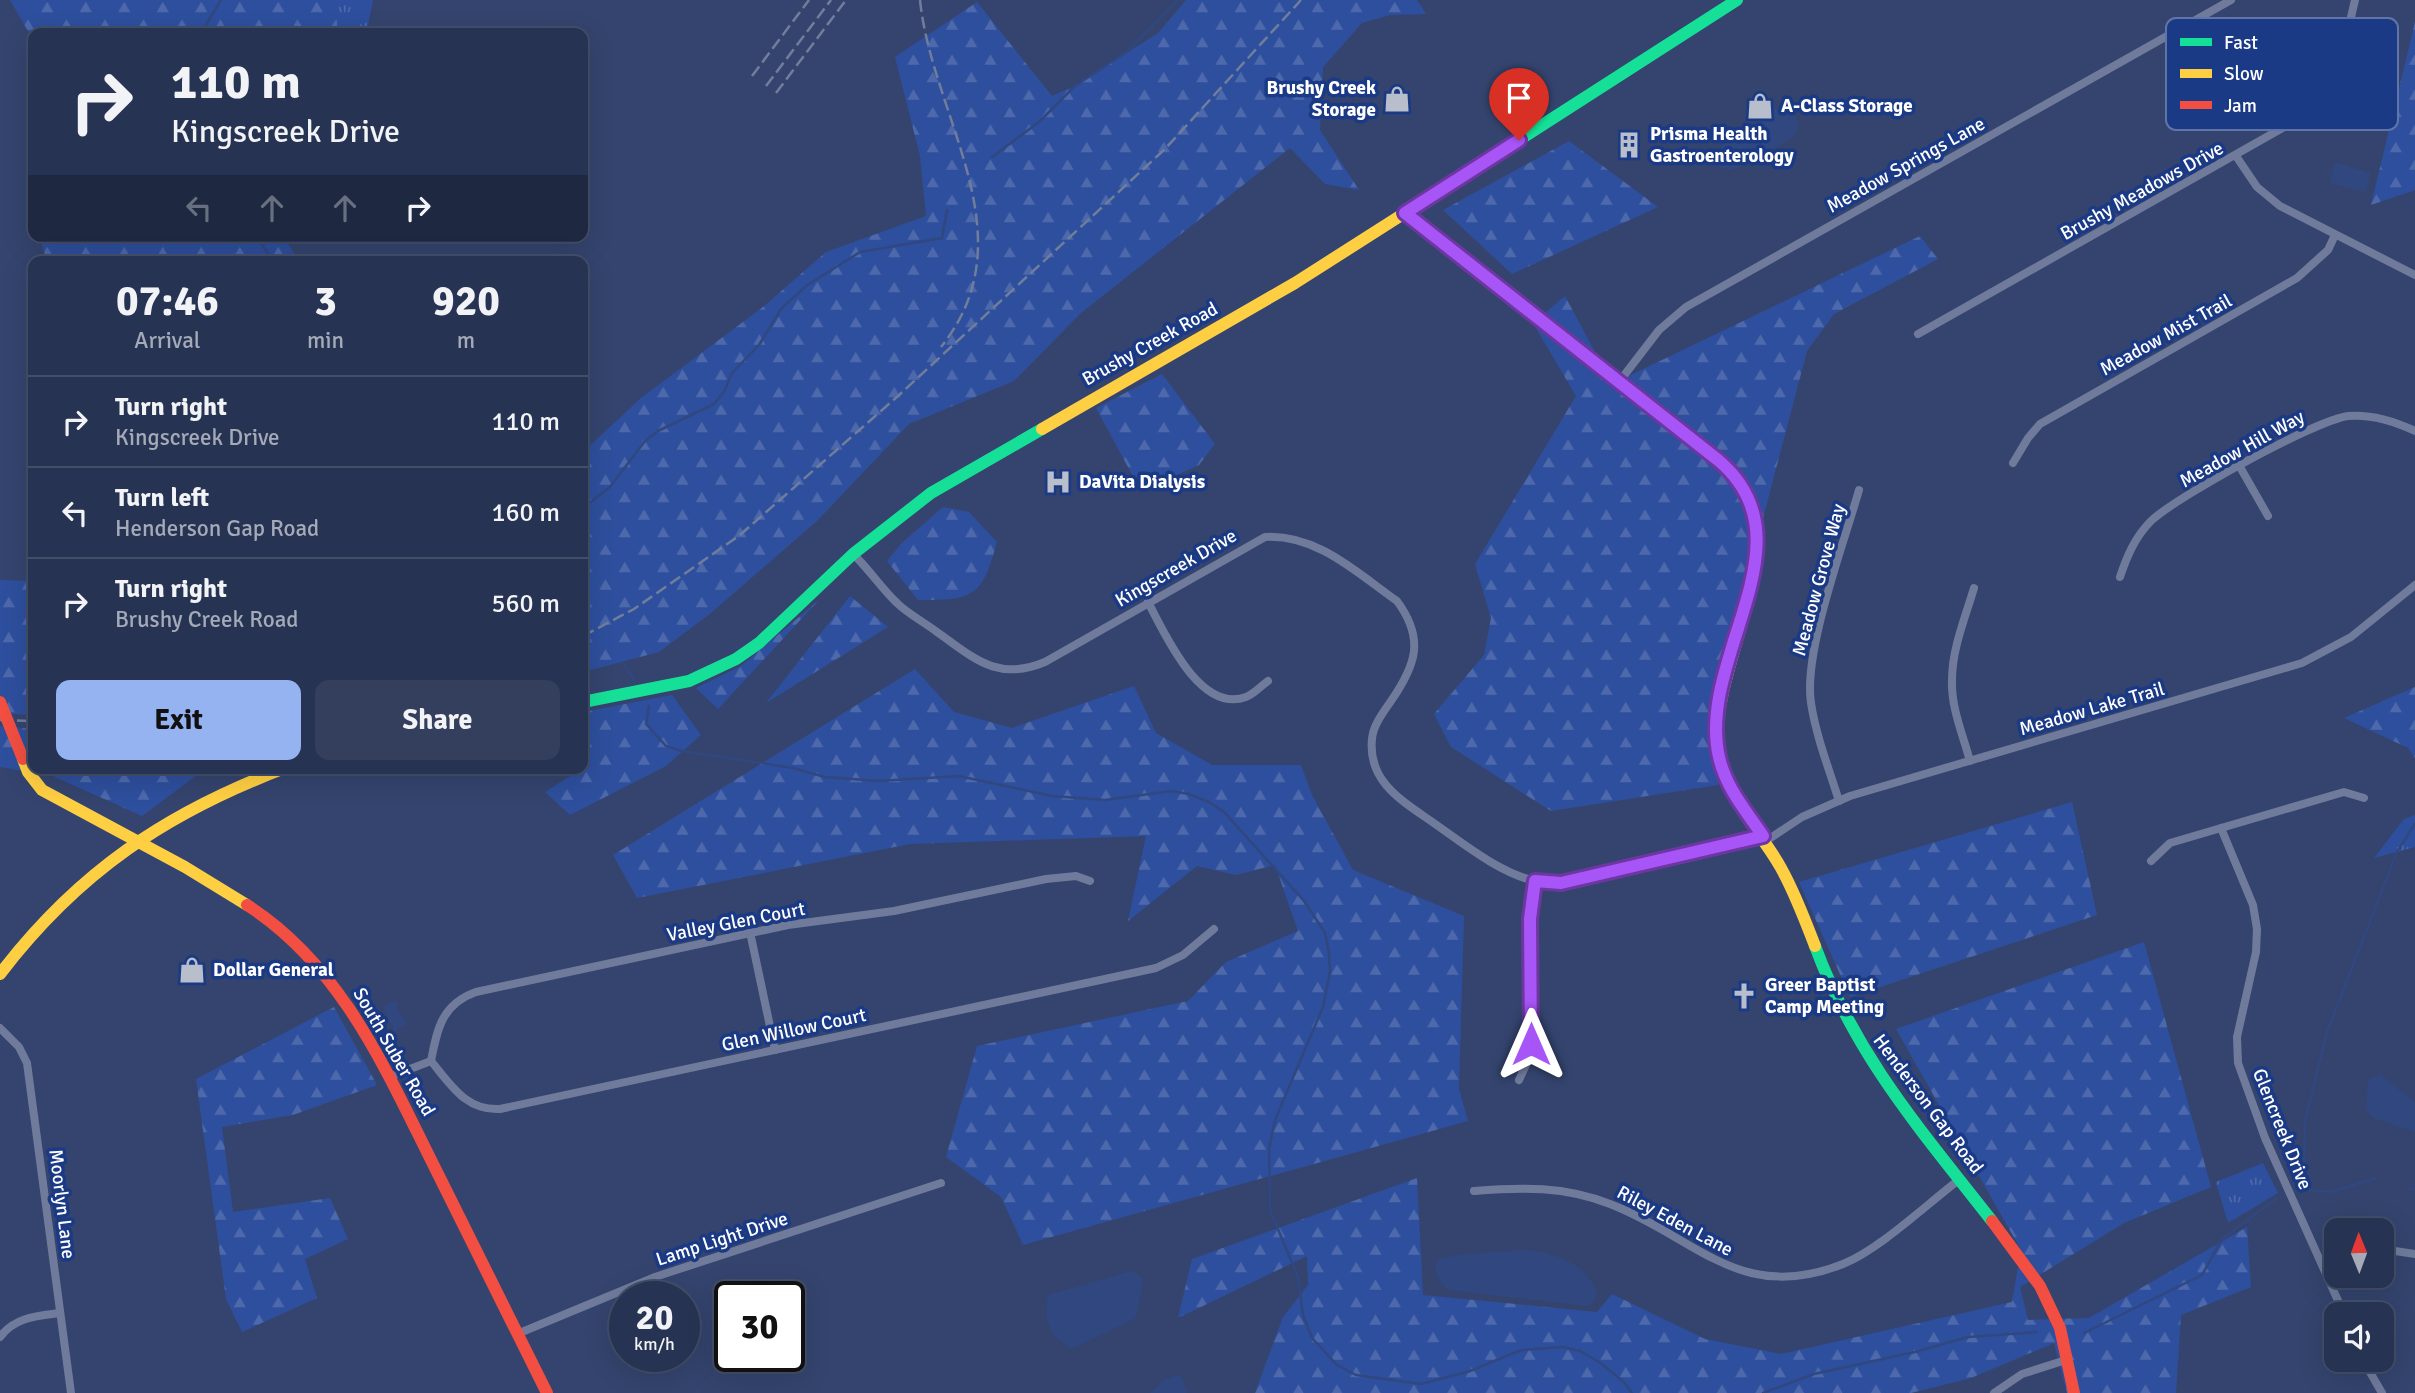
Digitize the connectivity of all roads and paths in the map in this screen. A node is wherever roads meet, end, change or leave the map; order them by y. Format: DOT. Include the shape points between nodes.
graph roads {
  1 [pos="1737,0"];
  2 [pos="2231,0"];
  3 [pos="2355,0"];
  4 [pos="2199,18"];
  5 [pos="2351,18"];
  6 [pos="2166,37"];
  7 [pos="2280,130"];
  8 [pos="2236,156"];
  9 [pos="1405,213"];
  10 [pos="2335,235"];
  11 [pos="2415,275"];
  12 [pos="1919,334"];
  13 [pos="1619,382"];
  14 [pos="2415,431"];
  15 [pos="2013,463"];
  16 [pos="2240,467"];
  17 [pos="1859,490"];
  18 [pos="2268,516"];
  19 [pos="853,554"];
  20 [pos="2120,577"];
  21 [pos="2415,585"];
  22 [pos="1974,588"];
  23 [pos="1148,602"];
  24 [pos="1268,681"];
  25 [pos="588,701"];
  26 [pos="0,702"];
  27 [pos="1970,761"];
  28 [pos="28,772"];
  29 [pos="30,774"];
  30 [pos="268,774"];
  31 [pos="2364,797"];
  32 [pos="1839,801"];
  33 [pos="2221,828"];
  34 [pos="1764,839"];
  35 [pos="134,842"];
  36 [pos="2151,861"];
  37 [pos="1090,881"];
  38 [pos="1535,881"];
  39 [pos="1213,929"];
  40 [pos="750,932"];
  41 [pos="0,974"];
  42 [pos="0,1028"];
  43 [pos="775,1050"];
  44 [pos="431,1061"];
  45 [pos="388,1077"];
  46 [pos="1518,1080"];
  47 [pos="1960,1179"];
  48 [pos="941,1183"];
  49 [pos="1474,1191"];
  50 [pos="2394,1251"];
  51 [pos="2415,1254"];
  52 [pos="2323,1264"];
  53 [pos="2339,1302"];
  54 [pos="60,1313"];
  55 [pos="517,1334"];
  56 [pos="0,1336"];
  57 [pos="2066,1360"];
  58 [pos="2370,1372"];
  59 [pos="71,1393"];
  60 [pos="547,1393"];
  61 [pos="1994,1393"];
  62 [pos="2074,1393"];
  63 [pos="2382,1393"];
  1 -- 9 [label="street, Brushy Creek Road"];
  2 -- 4 [label="street, Meadow Springs Lane"];
  3 -- 5 [label="street, Brushy Meadows Drive"];
  6 -- 13 [label="street, Meadow Springs Lane" via="1686,307 1659,330"];
  7 -- 8 [label="street, Brushy Meadows Drive"];
  8 -- 10 [label="street" via="2266,196"];
  8 -- 12 [label="street, Brushy Meadows Drive"];
  9 -- 13 [label="street, Henderson Gap Road"];
  9 -- 19 [label="street, Brushy Creek Road" via="1234,319 960,475"];
  10 -- 11 [label="street"];
  10 -- 15 [label="street, Meadow Mist Trail" via="2328,250 2297,278 2040,424"];
  13 -- 34 [label="street, Henderson Gap Road" via="1727,467 1752,505 1757,555 1754,576 1721,683 1716,742 1728,783"];
  14 -- 16 [label="street, Meadow Hill Way" via="2373,417 2340,418 2305,430"];
  16 -- 18 [label="street"];
  16 -- 20 [label="street, Meadow Hill Way" via="2153,519 2134,543"];
  17 -- 32 [label="street, Meadow Grove Way" via="1816,641 1810,683 1815,722"];
  19 -- 23 [label="street, Kingscreek Drive" via="897,604 988,666 1006,670 1045,662"];
  19 -- 25 [label="street, Brushy Creek Road" via="759,643 725,666 653,690"];
  21 -- 27 [label="street, Meadow Lake Trail" via="2351,637 2302,663"];
  22 -- 27 [label="street" via="1952,681"];
  23 -- 24 [label="street" via="1194,680 1217,697 1248,697"];
  23 -- 38 [label="street, Kingscreek Drive" via="1246,545 1282,536 1322,550 1397,601 1413,628 1414,659 1378,719 1372,737 1376,772 1386,789 1419,813 1490,859"];
  26 -- 28 [label="street, South Suber Road, bridge"];
  27 -- 32 [label="street, Meadow Lake Trail"];
  29 -- 35 [label="street, South Suber Road, bridge" via="42,790"];
  30 -- 35 [label="street" via="219,792"];
  31 -- 33 [label="street" via="2344,792"];
  32 -- 34 [label="street, Meadow Lake Trail"];
  33 -- 36 [label="street" via="2170,844"];
  33 -- 52 [label="street, Glencreek Drive" via="2253,905 2257,929 2237,1037 2238,1063 2265,1138"];
  34 -- 38 [label="street, Kingscreek Drive" via="1561,883"];
  34 -- 47 [label="street, Henderson Gap Road" via="1858,1043"];
  35 -- 41 [label="street" via="57,905"];
  35 -- 45 [label="street, South Suber Road" via="235,898 290,936 334,986"];
  37 -- 40 [label="street, Valley Glen Court" via="1076,876 1046,879 894,911"];
  38 -- 46 [label="street" via="1530,919 1530,1056"];
  39 -- 43 [label="street, Glen Willow Court" via="1183,955 1156,968"];
  40 -- 43 [label="street"];
  40 -- 44 [label="street, Valley Glen Court" via="467,995 441,1020"];
  42 -- 54 [label="street, Moorlyn Lane" via="27,1063"];
  43 -- 44 [label="street, Glen Willow Court" via="490,1110 464,1100"];
  44 -- 45 [label="street"];
  45 -- 55 [label="street, South Suber Road"];
  47 -- 49 [label="street, Riley Eden Lane" via="1846,1262 1803,1275 1775,1276 1731,1269 1612,1204 1570,1191 1539,1187"];
  47 -- 57 [label="street, Henderson Gap Road" via="2040,1286 2060,1328"];
  48 -- 55 [label="street, Lamp Light Drive" via="655,1277"];
  50 -- 51 [label="street"];
  52 -- 53 [label="street, Glencreek Drive"];
  54 -- 56 [label="street" via="17,1322"];
  54 -- 59 [label="street, Moorlyn Lane"];
  55 -- 60 [label="street, South Suber Road"];
  57 -- 61 [label="street" via="2022,1374"];
  57 -- 62 [label="street, Henderson Gap Road"];
  58 -- 63 [label="street"];
}
